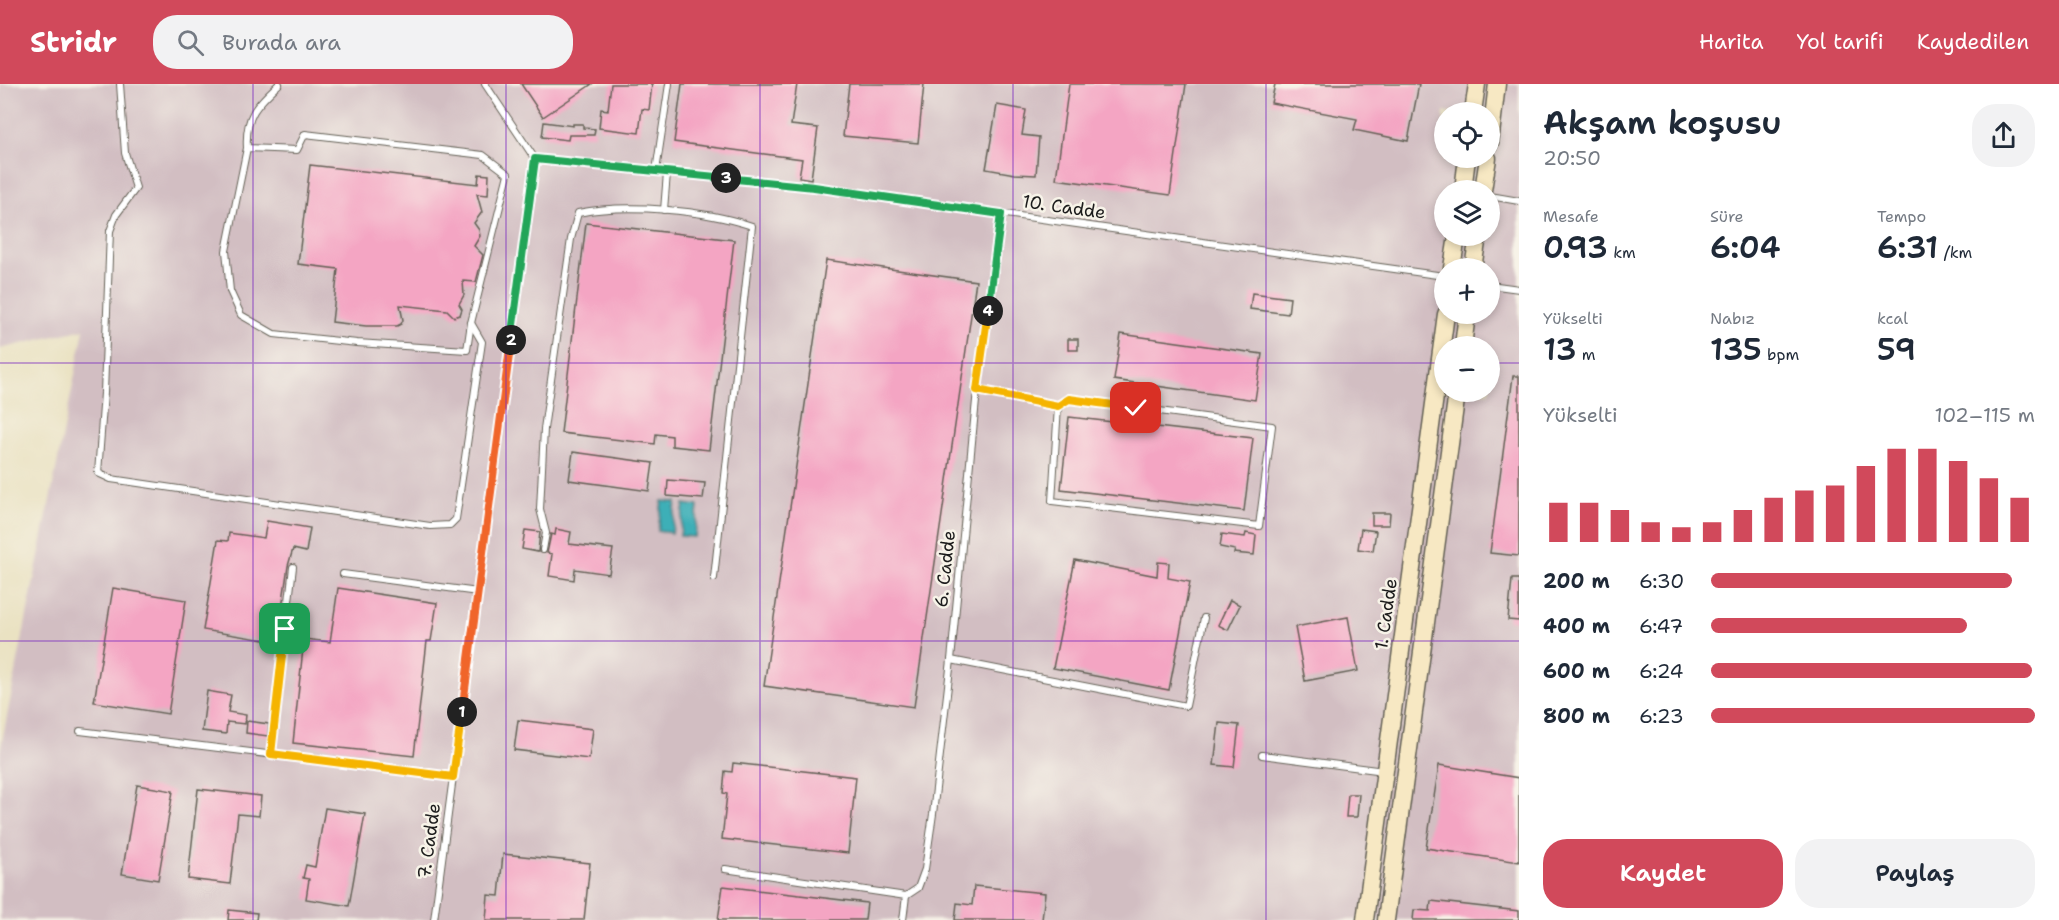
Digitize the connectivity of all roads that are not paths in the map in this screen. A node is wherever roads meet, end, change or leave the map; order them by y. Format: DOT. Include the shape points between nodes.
graph roads {
  1 [pos="120,84"];
  2 [pos="279,84"];
  3 [pos="484,84"];
  4 [pos="669,84"];
  5 [pos="1477,84"];
  6 [pos="1497,84"];
  7 [pos="1474,102"];
  8 [pos="1495,102"];
  9 [pos="247,148"];
  10 [pos="535,159"];
  11 [pos="656,171"];
  12 [pos="667,172"];
  13 [pos="1500,198"];
  14 [pos="1519,201"];
  15 [pos="664,210"];
  16 [pos="1001,214"];
  17 [pos="1434,275"];
  18 [pos="1500,286"];
  19 [pos="1519,289"];
  20 [pos="471,323"];
  21 [pos="1445,324"];
  22 [pos="977,390"];
  23 [pos="1455,402"];
  24 [pos="1058,406"];
  25 [pos="543,550"];
  26 [pos="293,567"];
  27 [pos="343,574"];
  28 [pos="714,578"];
  29 [pos="478,592"];
  30 [pos="1204,618"];
  31 [pos="951,660"];
  32 [pos="80,730"];
  33 [pos="271,754"];
  34 [pos="1262,755"];
  35 [pos="1385,771"];
  36 [pos="453,777"];
  37 [pos="725,869"];
  38 [pos="906,896"];
  39 [pos="434,920"];
  40 [pos="903,920"];
  41 [pos="1365,920"];
  42 [pos="1386,920"];
  1 -- 20 [label="lane" via="125,153 136,188 116,215 110,231 98,473 111,479 430,526 450,525 456,519 482,342"];
  2 -- 9 [label="lane" via="251,114"];
  3 -- 10 [label="lane"];
  4 -- 11 [label="lane"];
  5 -- 7 [label="street"];
  6 -- 8 [label="street"];
  9 -- 20 [label="lane" via="226,251 230,291 241,315 274,334 467,350"];
  9 -- 20 [label="lane" via="297,150 305,134 483,155 508,174"];
  10 -- 11 [label="lane, 10. Cadde"];
  10 -- 29 [label="lane, 7. Cadde"];
  11 -- 12 [label="lane, 10. Cadde"];
  12 -- 15 [label="lane"];
  12 -- 16 [label="lane, 10. Cadde" via="814,187"];
  13 -- 14 [label="lane"];
  15 -- 25 [label="lane" via="600,208 578,213 544,429 540,499 546,533"];
  15 -- 28 [label="lane" via="727,218 752,226"];
  16 -- 17 [label="lane, 10. Cadde"];
  16 -- 22 [label="lane, 6. Cadde"];
  18 -- 19 [label="lane"];
  21 -- 35 [label="street, 1. Cadde"];
  22 -- 24 [label="lane"];
  22 -- 31 [label="lane, 6. Cadde"];
  23 -- 42 [label="street"];
  24 -- 24 [label="lane" via="1069,399 1272,426 1259,526 1052,501"];
  26 -- 33 [label="lane"];
  27 -- 29 [label="lane"];
  29 -- 36 [label="lane, 7. Cadde"];
  30 -- 31 [label="lane" via="1186,706"];
  31 -- 38 [label="lane, 6. Cadde" via="925,869 918,888"];
  32 -- 33 [label="lane"];
  33 -- 36 [label="lane"];
  34 -- 35 [label="lane"];
  35 -- 41 [label="street, 1. Cadde"];
  36 -- 39 [label="lane, 7. Cadde"];
  37 -- 38 [label="lane"];
  38 -- 40 [label="lane"];
}
